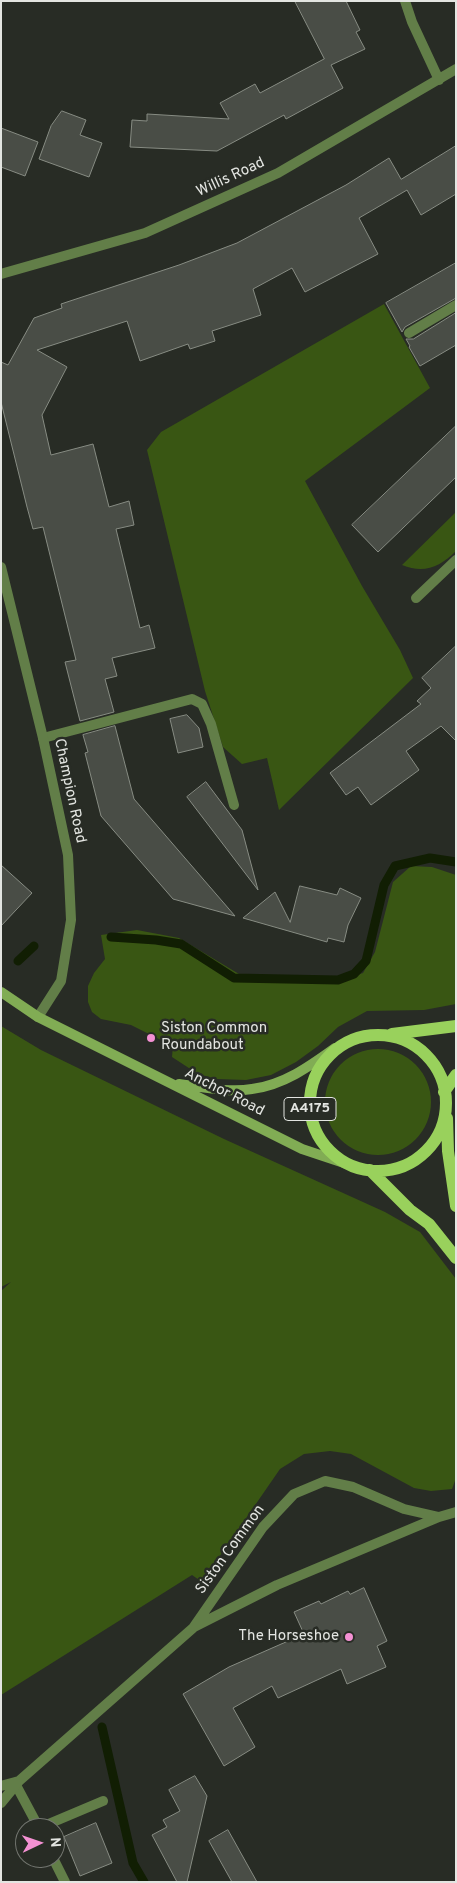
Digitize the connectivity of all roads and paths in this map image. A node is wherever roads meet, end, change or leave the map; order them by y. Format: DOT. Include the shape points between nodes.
graph roads {
  1 [pos="405,1"];
  2 [pos="456,69"];
  3 [pos="439,80"];
  4 [pos="1,274"];
  5 [pos="456,305"];
  6 [pos="409,333"];
  7 [pos="456,560"];
  8 [pos="1,567"];
  9 [pos="416,598"];
  10 [pos="43,738"];
  11 [pos="234,804"];
  12 [pos="1,992"];
  13 [pos="38,1018"];
  14 [pos="456,1026"];
  15 [pos="389,1035"];
  16 [pos="335,1048"];
  17 [pos="456,1075"];
  18 [pos="170,1083"];
  19 [pos="444,1092"];
  20 [pos="446,1106"];
  21 [pos="347,1164"];
  22 [pos="370,1170"];
  23 [pos="456,1206"];
  24 [pos="456,1258"];
  25 [pos="456,1512"];
  26 [pos="439,1517"];
  27 [pos="193,1628"];
  28 [pos="17,1783"];
  29 [pos="1,1786"];
  30 [pos="103,1801"];
  31 [pos="1,1803"];
  32 [pos="34,1818"];
  33 [pos="63,1818"];
  34 [pos="59,1868"];
  35 [pos="65,1882"];
  1 -- 3 [label="street"];
  2 -- 3 [label="street, Willis Road"];
  3 -- 4 [label="street, Willis Road" via="278,173 145,233"];
  5 -- 6 [label="street"];
  7 -- 9 [label="street"];
  8 -- 10 [label="street, Champion Road"];
  10 -- 11 [label="street" via="192,699 202,704 211,724"];
  10 -- 13 [label="street, Champion Road" via="68,855 71,920 61,980"];
  12 -- 13 [label="street, Anchor Road"];
  13 -- 18 [label="street, Anchor Road"];
  14 -- 15 [label="main road, A4175"];
  15 -- 16 [label="main road, A4175" via="366,1035"];
  15 -- 19 [label="main road, A4175" via="416,1046 433,1062 443,1082"];
  16 -- 18 [label="street, Anchor Road" via="310,1067 281,1081 252,1089 226,1090"];
  16 -- 21 [label="main road, A4175" via="319,1066 313,1079 310,1115 319,1137 334,1155"];
  17 -- 19 [label="main road"];
  18 -- 21 [label="street, Anchor Road" via="302,1149"];
  19 -- 20 [label="main road, A4175"];
  20 -- 22 [label="main road, A4175" via="443,1122 432,1144 413,1162 390,1170"];
  20 -- 23 [label="main road, A4175"];
  21 -- 22 [label="main road, A4175"];
  22 -- 24 [label="main road" via="410,1210 429,1224"];
  25 -- 26 [label="street, Siston Common"];
  26 -- 27 [label="street, Siston Common" via="277,1585"];
  26 -- 27 [label="street, Siston Common" via="404,1509 353,1487 326,1481 294,1494 263,1527"];
  27 -- 28 [label="street, Siston Common"];
  28 -- 29 [label="street"];
  28 -- 31 [label="street, Siston Common"];
  28 -- 32 [label="street"];
  30 -- 33 [label="street"];
  34 -- 35 [label="street"];
}
